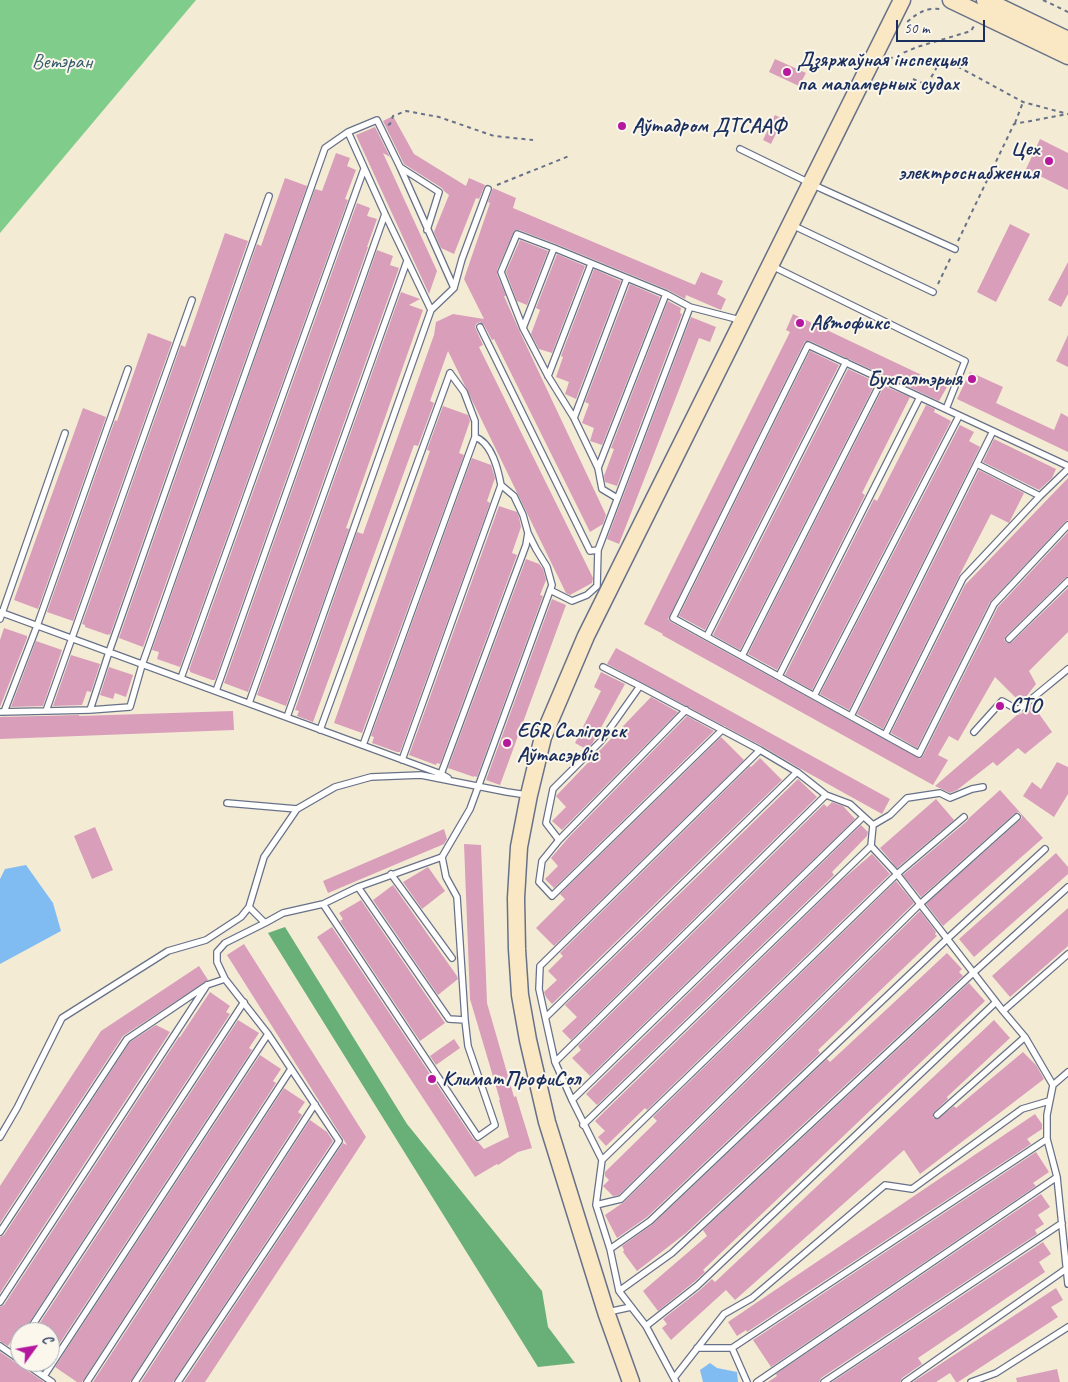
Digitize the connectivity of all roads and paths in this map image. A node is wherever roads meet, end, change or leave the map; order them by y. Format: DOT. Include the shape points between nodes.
graph roads {
  1 [pos="902,0"];
  2 [pos="952,0"];
  3 [pos="984,0"];
  4 [pos="1043,0"];
  5 [pos="1068,12"];
  6 [pos="976,22"];
  7 [pos="1068,40"];
  8 [pos="1068,56"];
  9 [pos="887,60"];
  10 [pos="913,79"];
  11 [pos="1023,102"];
  12 [pos="1068,114"];
  13 [pos="1014,124"];
  14 [pos="381,130"];
  15 [pos="348,132"];
  16 [pos="533,140"];
  17 [pos="740,149"];
  18 [pos="569,156"];
  19 [pos="400,167"];
  20 [pos="364,169"];
  21 [pos="811,183"];
  22 [pos="488,189"];
  23 [pos="269,196"];
  24 [pos="384,214"];
  25 [pos="790,224"];
  26 [pos="427,230"];
  27 [pos="554,248"];
  28 [pos="955,249"];
  29 [pos="407,261"];
  30 [pos="591,264"];
  31 [pos="770,265"];
  32 [pos="628,278"];
  33 [pos="454,288"];
  34 [pos="934,290"];
  35 [pos="666,294"];
  36 [pos="192,300"];
  37 [pos="690,307"];
  38 [pos="432,310"];
  39 [pos="742,321"];
  40 [pos="480,327"];
  41 [pos="523,328"];
  42 [pos="846,362"];
  43 [pos="128,369"];
  44 [pos="548,376"];
  45 [pos="882,380"];
  46 [pos="920,397"];
  47 [pos="946,410"];
  48 [pos="959,416"];
  49 [pos="574,418"];
  50 [pos="993,431"];
  51 [pos="65,433"];
  52 [pos="475,437"];
  53 [pos="977,464"];
  54 [pos="598,468"];
  55 [pos="1068,468"];
  56 [pos="502,484"];
  57 [pos="1040,496"];
  58 [pos="617,498"];
  59 [pos="1068,525"];
  60 [pos="528,533"];
  61 [pos="598,550"];
  62 [pos="1068,582"];
  63 [pos="550,590"];
  64 [pos="1,614"];
  65 [pos="37,626"];
  66 [pos="706,636"];
  67 [pos="72,638"];
  68 [pos="1009,639"];
  69 [pos="109,652"];
  70 [pos="742,656"];
  71 [pos="142,665"];
  72 [pos="603,667"];
  73 [pos="1068,668"];
  74 [pos="779,676"];
  75 [pos="180,678"];
  76 [pos="640,686"];
  77 [pos="216,691"];
  78 [pos="814,696"];
  79 [pos="249,704"];
  80 [pos="90,710"];
  81 [pos="686,710"];
  82 [pos="2,712"];
  83 [pos="46,712"];
  84 [pos="851,716"];
  85 [pos="287,717"];
  86 [pos="320,730"];
  87 [pos="722,730"];
  88 [pos="974,732"];
  89 [pos="885,735"];
  90 [pos="363,745"];
  91 [pos="760,750"];
  92 [pos="402,760"];
  93 [pos="797,772"];
  94 [pos="441,774"];
  95 [pos="455,781"];
  96 [pos="479,786"];
  97 [pos="983,786"];
  98 [pos="529,795"];
  99 [pos="826,795"];
  100 [pos="227,803"];
  101 [pos="297,809"];
  102 [pos="863,817"];
  103 [pos="964,817"];
  104 [pos="1017,817"];
  105 [pos="873,825"];
  106 [pos="559,840"];
  107 [pos="872,846"];
  108 [pos="1044,849"];
  109 [pos="442,857"];
  110 [pos="391,874"];
  111 [pos="897,874"];
  112 [pos="358,887"];
  113 [pos="1068,887"];
  114 [pos="323,904"];
  115 [pos="920,904"];
  116 [pos="249,907"];
  117 [pos="265,923"];
  118 [pos="947,939"];
  119 [pos="1068,954"];
  120 [pos="452,958"];
  121 [pos="973,973"];
  122 [pos="225,979"];
  123 [pos="207,985"];
  124 [pos="244,1002"];
  125 [pos="996,1002"];
  126 [pos="1003,1011"];
  127 [pos="546,1017"];
  128 [pos="465,1020"];
  129 [pos="268,1034"];
  130 [pos="1025,1037"];
  131 [pos="555,1062"];
  132 [pos="291,1069"];
  133 [pos="1068,1072"];
  134 [pos="1053,1085"];
  135 [pos="572,1100"];
  136 [pos="1049,1101"];
  137 [pos="315,1104"];
  138 [pos="937,1116"];
  139 [pos="583,1125"];
  140 [pos="0,1137"];
  141 [pos="1047,1139"];
  142 [pos="602,1160"];
  143 [pos="1058,1177"];
  144 [pos="596,1205"];
  145 [pos="1062,1223"];
  146 [pos="0,1232"];
  147 [pos="610,1250"];
  148 [pos="1066,1269"];
  149 [pos="1068,1284"];
  150 [pos="619,1291"];
  151 [pos="0,1302"];
  152 [pos="631,1307"];
  153 [pos="606,1312"];
  154 [pos="35,1322"];
  155 [pos="646,1326"];
  156 [pos="1068,1327"];
  157 [pos="698,1348"];
  158 [pos="732,1348"];
  159 [pos="38,1372"];
  160 [pos="44,1376"];
  161 [pos="675,1380"];
  162 [pos="52,1382"];
  163 [pos="87,1382"];
  164 [pos="135,1382"];
  165 [pos="178,1382"];
  166 [pos="631,1382"];
  167 [pos="747,1382"];
  168 [pos="757,1382"];
  169 [pos="824,1382"];
  170 [pos="905,1382"];
  171 [pos="971,1382"];
  1 -- 21 [label="main road"];
  2 -- 8 [label="main road"];
  3 -- 7 [label="main road"];
  4 -- 5 [label="path"];
  6 -- 9 [label="path" via="971,32 918,47"];
  10 -- 11 [label="path" via="927,85 942,58"];
  11 -- 12 [label="path"];
  11 -- 13 [label="path"];
  12 -- 13 [label="path"];
  13 -- 28 [label="path"];
  14 -- 15 [label="lane" via="377,120"];
  14 -- 16 [label="path" via="390,124 393,116 406,111 439,117 494,136"];
  14 -- 19 [label="lane"];
  15 -- 20 [label="lane"];
  15 -- 71 [label="lane" via="325,148"];
  17 -- 21 [label="lane"];
  18 -- 22 [label="path"];
  19 -- 26 [label="lane"];
  19 -- 26 [label="lane" via="438,192"];
  20 -- 24 [label="lane"];
  20 -- 75 [label="lane"];
  21 -- 25 [label="main road"];
  21 -- 28 [label="lane"];
  22 -- 33 [label="lane"];
  23 -- 69 [label="lane"];
  24 -- 29 [label="lane"];
  24 -- 77 [label="lane"];
  25 -- 31 [label="main road"];
  25 -- 34 [label="lane"];
  26 -- 33 [label="lane"];
  27 -- 30 [label="lane"];
  27 -- 41 [label="lane"];
  27 -- 41 [label="lane" via="516,234 501,272"];
  28 -- 34 [label="path"];
  29 -- 38 [label="lane"];
  29 -- 79 [label="lane"];
  30 -- 32 [label="lane"];
  30 -- 44 [label="lane"];
  31 -- 39 [label="main road"];
  31 -- 47 [label="lane" via="965,361"];
  32 -- 35 [label="lane"];
  32 -- 49 [label="lane"];
  33 -- 38 [label="lane"];
  35 -- 37 [label="lane"];
  35 -- 54 [label="lane"];
  36 -- 67 [label="lane"];
  37 -- 39 [label="lane"];
  37 -- 58 [label="lane"];
  38 -- 85 [label="lane"];
  39 -- 98 [label="main road" via="586,636 543,737"];
  40 -- 61 [label="lane" via="590,551"];
  41 -- 44 [label="lane"];
  42 -- 45 [label="lane"];
  42 -- 66 [label="lane"];
  42 -- 66 [label="lane" via="808,345 674,618"];
  43 -- 65 [label="lane"];
  44 -- 49 [label="lane"];
  45 -- 46 [label="lane"];
  45 -- 70 [label="lane"];
  46 -- 47 [label="lane"];
  46 -- 74 [label="lane"];
  47 -- 48 [label="lane"];
  48 -- 50 [label="lane"];
  48 -- 78 [label="lane"];
  49 -- 54 [label="lane"];
  50 -- 53 [label="lane"];
  50 -- 55 [label="lane"];
  51 -- 64 [label="lane"];
  52 -- 56 [label="lane" via="481,439 496,463"];
  52 -- 86 [label="lane" via="473,414 464,392 450,373"];
  52 -- 90 [label="lane"];
  53 -- 57 [label="lane"];
  53 -- 84 [label="lane"];
  54 -- 58 [label="lane" via="602,489"];
  55 -- 57 [label="lane"];
  56 -- 60 [label="lane" via="514,496"];
  56 -- 92 [label="lane"];
  57 -- 89 [label="lane" via="964,578"];
  58 -- 61 [label="lane"];
  59 -- 89 [label="lane" via="994,604 919,754"];
  60 -- 63 [label="lane" via="547,567 552,585"];
  60 -- 94 [label="lane"];
  61 -- 63 [label="lane" via="597,586 587,595 572,600"];
  62 -- 68 [label="lane"];
  63 -- 96 [label="lane"];
  64 -- 65 [label="lane"];
  65 -- 67 [label="lane"];
  65 -- 82 [label="lane"];
  66 -- 70 [label="lane"];
  67 -- 69 [label="lane"];
  67 -- 83 [label="lane"];
  69 -- 71 [label="lane"];
  69 -- 80 [label="lane"];
  70 -- 74 [label="lane"];
  71 -- 75 [label="lane"];
  71 -- 80 [label="lane" via="130,707"];
  72 -- 76 [label="lane"];
  73 -- 88 [label="lane" via="1018,710 1002,700"];
  74 -- 78 [label="lane"];
  75 -- 77 [label="lane"];
  76 -- 81 [label="lane"];
  76 -- 106 [label="lane" via="601,741 553,789 546,823"];
  77 -- 79 [label="lane"];
  78 -- 84 [label="lane"];
  79 -- 85 [label="lane"];
  80 -- 83 [label="lane"];
  81 -- 87 [label="lane"];
  81 -- 106 [label="lane"];
  82 -- 83 [label="lane"];
  84 -- 89 [label="lane"];
  85 -- 86 [label="lane"];
  86 -- 90 [label="lane"];
  87 -- 91 [label="lane"];
  87 -- 106 [label="lane" via="552,896 539,882 542,861"];
  90 -- 92 [label="lane"];
  91 -- 93 [label="lane"];
  91 -- 127 [label="lane" via="540,966 539,989"];
  92 -- 94 [label="lane"];
  93 -- 99 [label="lane"];
  93 -- 127 [label="lane"];
  94 -- 95 [label="lane"];
  95 -- 96 [label="lane"];
  95 -- 101 [label="lane" via="421,775 371,777 335,787"];
  96 -- 98 [label="lane"];
  96 -- 109 [label="lane" via="470,809"];
  97 -- 105 [label="lane" via="950,798 940,793 907,798 890,815"];
  98 -- 153 [label="main road" via="519,847 516,898 520,995 547,1122"];
  99 -- 102 [label="lane" via="850,804"];
  99 -- 131 [label="lane"];
  100 -- 101 [label="lane"];
  101 -- 116 [label="lane" via="264,857"];
  102 -- 105 [label="lane"];
  102 -- 135 [label="lane"];
  103 -- 111 [label="lane"];
  104 -- 115 [label="lane"];
  105 -- 107 [label="lane"];
  107 -- 111 [label="lane"];
  107 -- 139 [label="lane"];
  108 -- 118 [label="lane"];
  109 -- 110 [label="lane"];
  109 -- 128 [label="lane" via="446,877 457,897"];
  110 -- 112 [label="lane"];
  110 -- 120 [label="lane"];
  111 -- 115 [label="lane"];
  111 -- 142 [label="lane"];
  112 -- 114 [label="lane"];
  112 -- 128 [label="lane" via="449,1019"];
  113 -- 121 [label="lane"];
  114 -- 117 [label="lane" via="282,913"];
  114 -- 128 [label="lane" via="478,1137 495,1125 468,1046"];
  115 -- 118 [label="lane"];
  115 -- 144 [label="lane" via="620,1199"];
  116 -- 117 [label="lane"];
  116 -- 140 [label="lane" via="241,917 206,940 168,951 62,1018"];
  117 -- 122 [label="lane" via="225,943 217,952 217,962"];
  118 -- 121 [label="lane"];
  118 -- 147 [label="lane" via="650,1221"];
  119 -- 126 [label="lane"];
  121 -- 125 [label="lane"];
  121 -- 150 [label="lane" via="672,1253"];
  122 -- 123 [label="lane"];
  122 -- 124 [label="lane"];
  123 -- 146 [label="lane" via="127,1038"];
  123 -- 151 [label="lane"];
  124 -- 129 [label="lane"];
  124 -- 154 [label="lane"];
  125 -- 126 [label="lane"];
  125 -- 155 [label="lane" via="697,1286"];
  126 -- 130 [label="lane"];
  127 -- 131 [label="lane"];
  129 -- 132 [label="lane"];
  129 -- 160 [label="lane"];
  130 -- 134 [label="lane"];
  130 -- 138 [label="lane"];
  131 -- 135 [label="lane"];
  132 -- 137 [label="lane"];
  132 -- 163 [label="lane"];
  133 -- 134 [label="lane"];
  134 -- 136 [label="lane"];
  135 -- 139 [label="lane"];
  136 -- 141 [label="lane"];
  136 -- 157 [label="lane" via="1022,1110 912,1189 885,1185 752,1298 724,1314"];
  137 -- 164 [label="lane"];
  137 -- 165 [label="lane" via="339,1140"];
  139 -- 142 [label="lane"];
  141 -- 143 [label="lane"];
  141 -- 158 [label="lane"];
  142 -- 144 [label="lane"];
  143 -- 145 [label="lane"];
  143 -- 168 [label="lane"];
  144 -- 147 [label="lane"];
  145 -- 148 [label="lane"];
  145 -- 169 [label="lane"];
  147 -- 150 [label="lane"];
  148 -- 149 [label="lane"];
  148 -- 170 [label="lane"];
  150 -- 152 [label="lane"];
  152 -- 153 [label="lane"];
  152 -- 155 [label="lane"];
  153 -- 166 [label="main road"];
  155 -- 161 [label="lane"];
  156 -- 171 [label="lane" via="996,1373"];
  157 -- 158 [label="lane"];
  157 -- 161 [label="lane"];
  158 -- 167 [label="lane"];
  159 -- 160 [label="lane"];
  160 -- 162 [label="lane"];
}
